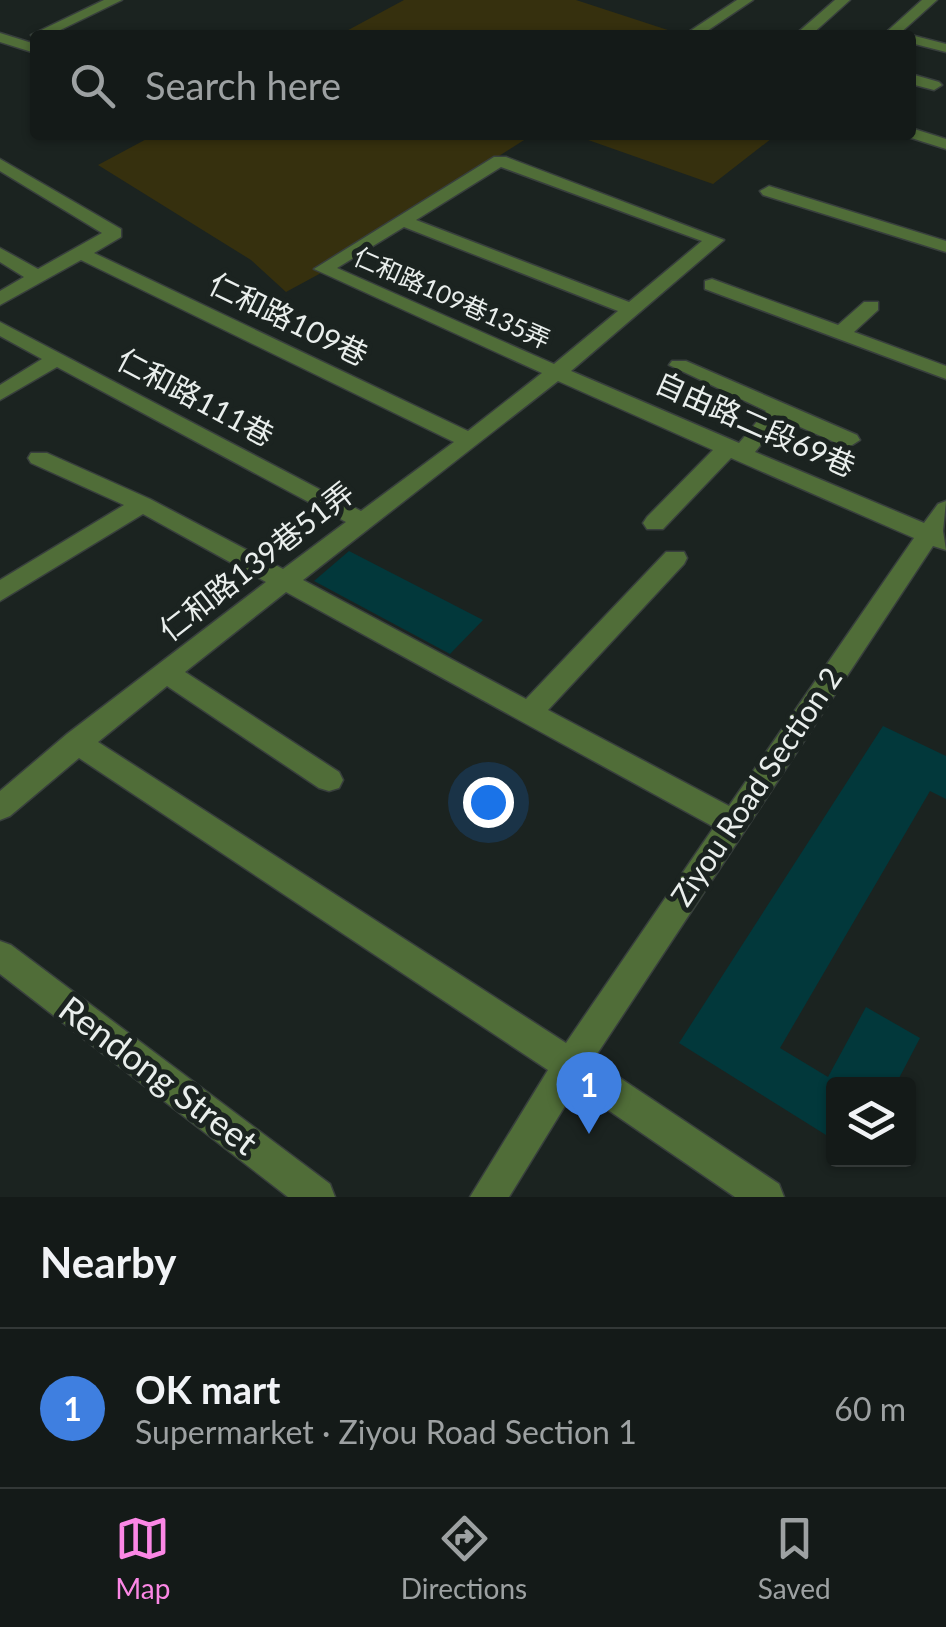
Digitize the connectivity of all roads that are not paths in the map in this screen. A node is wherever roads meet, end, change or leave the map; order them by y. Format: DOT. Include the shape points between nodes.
graph roads {
  1 [pos="115,0"];
  2 [pos="746,0"];
  3 [pos="843,0"];
  4 [pos="930,0"];
  5 [pos="50,30"];
  6 [pos="699,30"];
  7 [pos="808,30"];
  8 [pos="898,30"];
  9 [pos="0,37"];
  10 [pos="916,40"];
  11 [pos="27,46"];
  12 [pos="946,48"];
  13 [pos="916,80"];
  14 [pos="934,85"];
  15 [pos="916,135"];
  16 [pos="946,144"];
  17 [pos="0,164"];
  18 [pos="769,191"];
  19 [pos="400,220"];
  20 [pos="946,247"];
  21 [pos="80,253"];
  22 [pos="0,254"];
  23 [pos="39,278"];
  24 [pos="712,285"];
  25 [pos="0,299"];
  26 [pos="871,306"];
  27 [pos="632,310"];
  28 [pos="0,328"];
  29 [pos="841,334"];
  30 [pos="57,358"];
  31 [pos="679,365"];
  32 [pos="557,371"];
  33 [pos="946,373"];
  34 [pos="0,394"];
  35 [pos="778,409"];
  36 [pos="848,440"];
  37 [pos="470,441"];
  38 [pos="736,449"];
  39 [pos="40,458"];
  40 [pos="142,504"];
  41 [pos="946,510"];
  42 [pos="362,521"];
  43 [pos="656,523"];
  44 [pos="937,538"];
  45 [pos="674,558"];
  46 [pos="284,581"];
  47 [pos="0,592"];
  48 [pos="166,673"];
  49 [pos="528,714"];
  50 [pos="77,742"];
  51 [pos="329,780"];
  52 [pos="0,808"];
  53 [pos="732,822"];
  54 [pos="0,955"];
  55 [pos="572,1067"];
  56 [pos="316,1197"];
  57 [pos="488,1197"];
  58 [pos="766,1197"];
  1 -- 5 [label="street"];
  2 -- 6 [label="street"];
  3 -- 7 [label="street"];
  4 -- 8 [label="street"];
  9 -- 11 [label="street"];
  10 -- 12 [label="street"];
  13 -- 14 [label="street"];
  15 -- 16 [label="street"];
  17 -- 21 [label="street" via="115,233"];
  18 -- 20 [label="street"];
  19 -- 27 [label="street, 仁和路109巷135弄"];
  19 -- 27 [label="street, 仁和路109巷135弄" via="500,161 715,240"];
  19 -- 32 [label="street, 仁和路109巷135弄" via="323,270"];
  21 -- 23 [label="street"];
  21 -- 37 [label="street, 仁和路109巷"];
  22 -- 23 [label="street"];
  23 -- 25 [label="street"];
  24 -- 29 [label="street"];
  26 -- 29 [label="street"];
  27 -- 32 [label="street, 仁和路109巷135弄"];
  28 -- 30 [label="street, 仁和路111巷"];
  29 -- 33 [label="street"];
  30 -- 34 [label="street"];
  30 -- 42 [label="street, 仁和路111巷"];
  31 -- 35 [label="street"];
  32 -- 37 [label="street, 仁和路139巷51弄"];
  32 -- 38 [label="street, 自由路二段69巷"];
  35 -- 36 [label="street"];
  35 -- 38 [label="street"];
  37 -- 42 [label="street, 仁和路139巷51弄"];
  38 -- 43 [label="street"];
  38 -- 44 [label="street, 自由路二段69巷"];
  39 -- 40 [label="street"];
  40 -- 46 [label="street"];
  40 -- 47 [label="street"];
  41 -- 44 [label="street, Ziyou Road Section 2"];
  42 -- 46 [label="street, 仁和路139巷51弄"];
  44 -- 53 [label="street, Ziyou Road Section 2"];
  45 -- 49 [label="street"];
  46 -- 48 [label="street, 仁和路139巷51弄"];
  46 -- 49 [label="street"];
  48 -- 50 [label="street, 仁和路139巷51弄"];
  48 -- 51 [label="street"];
  49 -- 53 [label="street"];
  50 -- 52 [label="street, 仁和路139巷51弄"];
  50 -- 55 [label="street"];
  53 -- 55 [label="street, Ziyou Road Section 2"];
  54 -- 56 [label="street, Rendong Street"];
  55 -- 57 [label="street, Ziyou Road Section 2"];
  55 -- 58 [label="street"];
}
